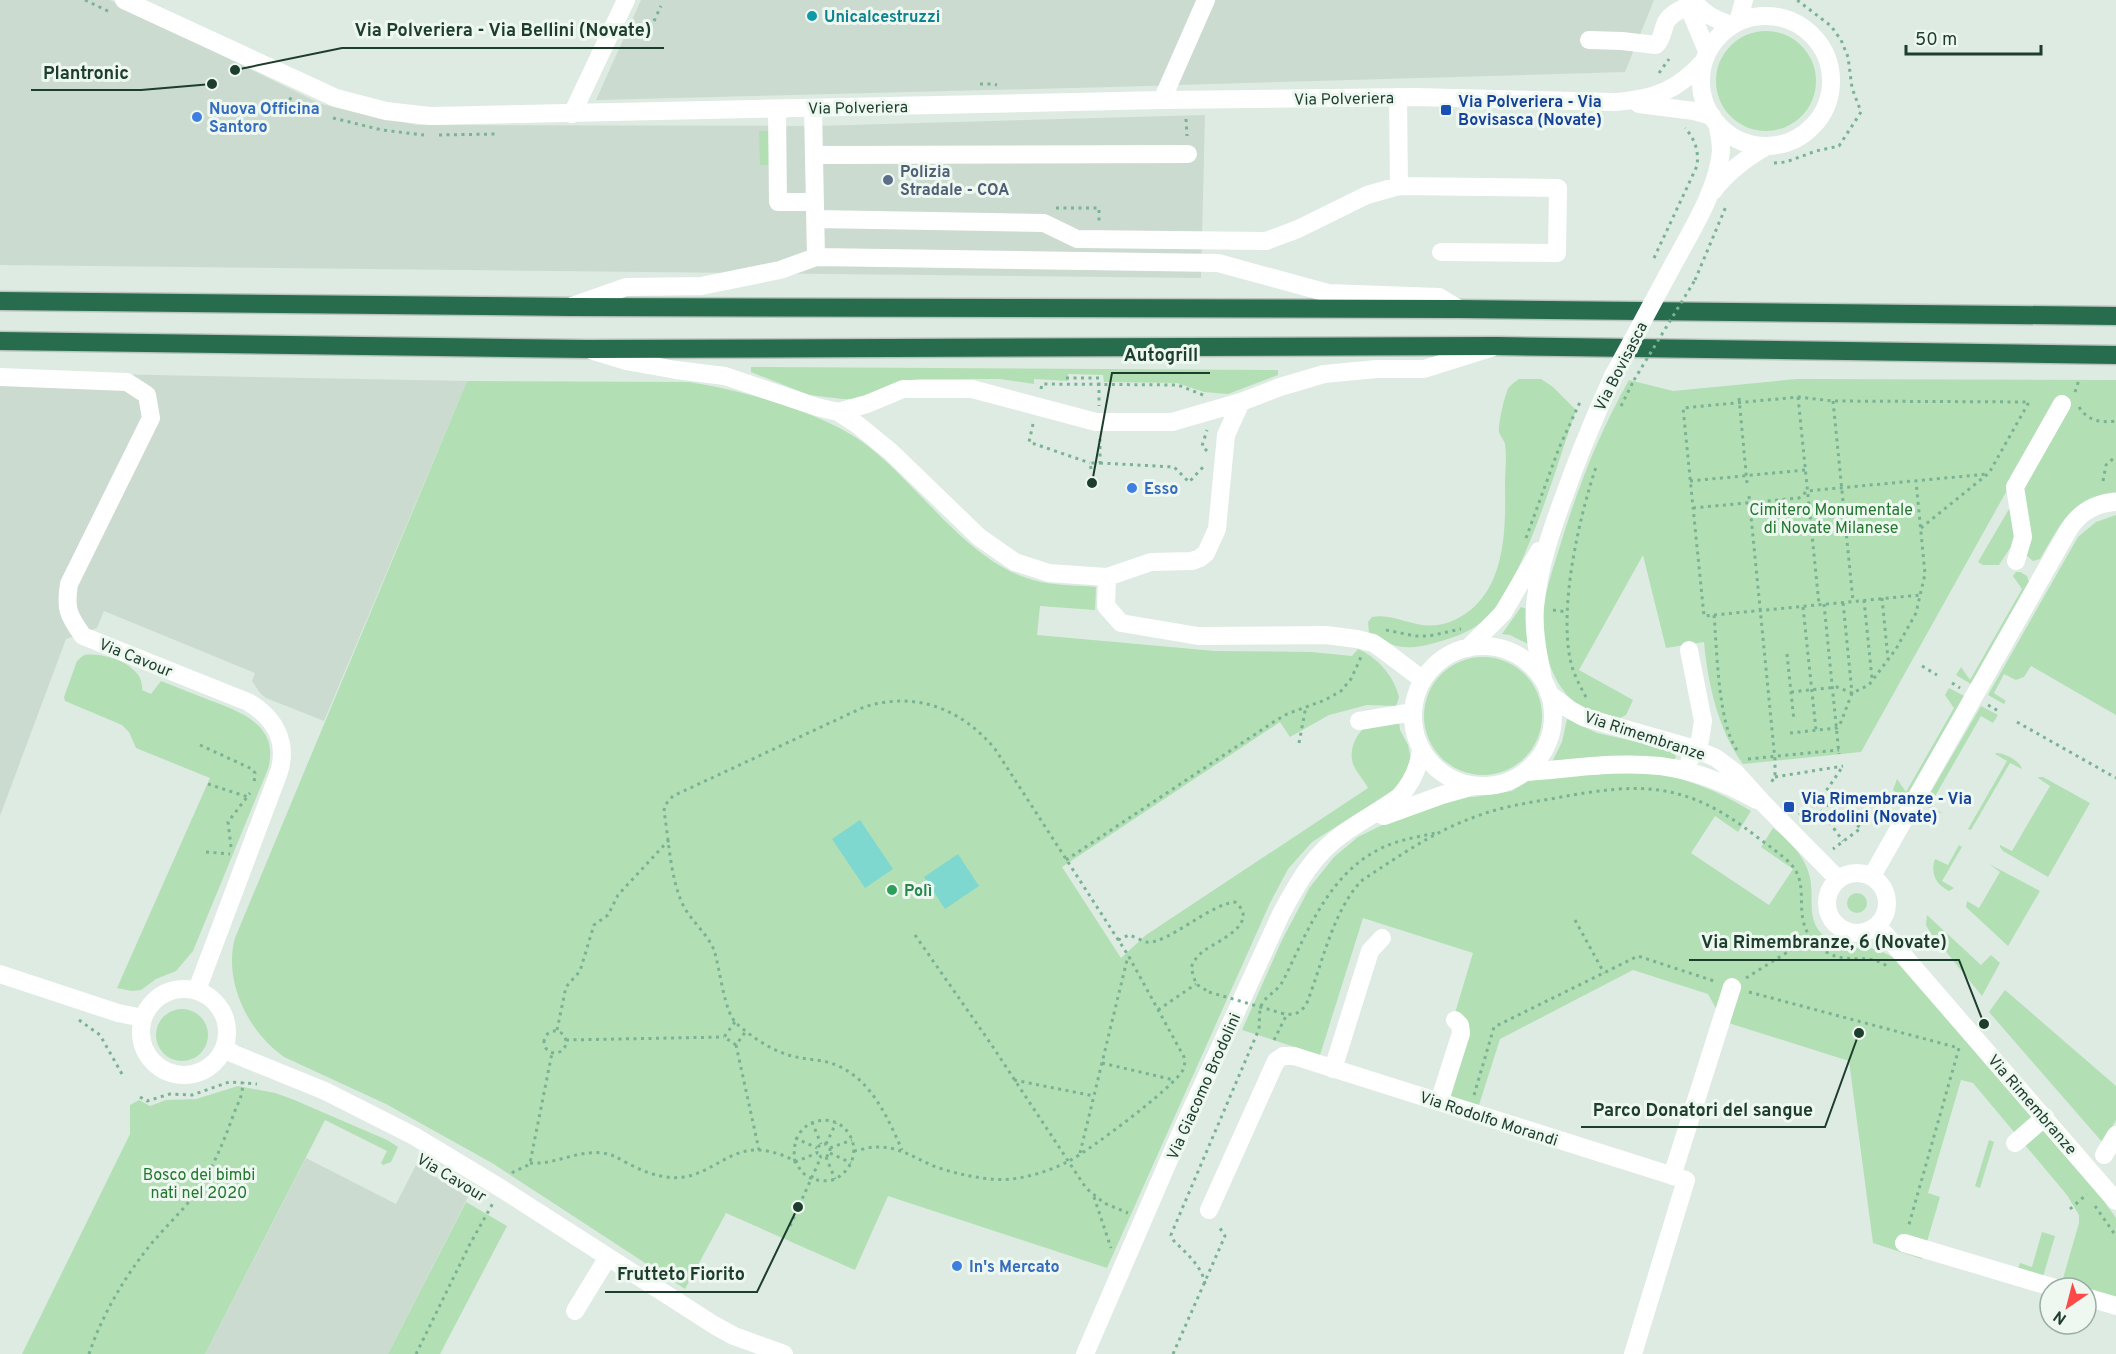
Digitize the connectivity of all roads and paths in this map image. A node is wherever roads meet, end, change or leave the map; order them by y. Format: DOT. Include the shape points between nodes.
graph roads {
  1 [pos="626,0"];
  2 [pos="1206,0"];
  3 [pos="1744,0"];
  4 [pos="1777,0"];
  5 [pos="1797,0"];
  6 [pos="132,2"];
  7 [pos="1691,2"];
  8 [pos="661,6"];
  9 [pos="654,21"];
  10 [pos="1793,22"];
  11 [pos="1735,24"];
  12 [pos="1589,40"];
  13 [pos="1706,56"];
  14 [pos="972,85"];
  15 [pos="1000,87"];
  16 [pos="1398,98"];
  17 [pos="1162,100"];
  18 [pos="1616,102"];
  19 [pos="813,108"];
  20 [pos="777,109"];
  21 [pos="572,114"];
  22 [pos="1714,119"];
  23 [pos="1679,124"];
  24 [pos="1188,154"];
  25 [pos="814,155"];
  26 [pos="1768,155"];
  27 [pos="1399,186"];
  28 [pos="1730,199"];
  29 [pos="1705,202"];
  30 [pos="815,210"];
  31 [pos="1063,233"];
  32 [pos="1441,252"];
  33 [pos="816,257"];
  34 [pos="1062,260"];
  35 [pos="1652,263"];
  36 [pos="0,301"];
  37 [pos="571,307"];
  38 [pos="1459,309"];
  39 [pos="2116,316"];
  40 [pos="0,341"];
  41 [pos="1497,346"];
  42 [pos="586,349"];
  43 [pos="2116,355"];
  44 [pos="0,376"];
  45 [pos="1066,378"];
  46 [pos="1099,378"];
  47 [pos="2079,380"];
  48 [pos="1798,397"];
  49 [pos="1739,398"];
  50 [pos="1582,399"];
  51 [pos="1833,401"];
  52 [pos="2071,401"];
  53 [pos="1241,402"];
  54 [pos="1739,403"];
  55 [pos="838,412"];
  56 [pos="1617,414"];
  57 [pos="2116,420"];
  58 [pos="1600,456"];
  59 [pos="2116,456"];
  60 [pos="1806,470"];
  61 [pos="1989,473"];
  62 [pos="1747,476"];
  63 [pos="1916,481"];
  64 [pos="2103,481"];
  65 [pos="1690,482"];
  66 [pos="1747,483"];
  67 [pos="1842,488"];
  68 [pos="1808,491"];
  69 [pos="1749,496"];
  70 [pos="1749,502"];
  71 [pos="2116,502"];
  72 [pos="1693,508"];
  73 [pos="1921,528"];
  74 [pos="1549,536"];
  75 [pos="1524,543"];
  76 [pos="2016,561"];
  77 [pos="1106,584"];
  78 [pos="1920,595"];
  79 [pos="1882,598"];
  80 [pos="1864,600"];
  81 [pos="1853,601"];
  82 [pos="1843,602"];
  83 [pos="1819,604"];
  84 [pos="1824,604"];
  85 [pos="1803,606"];
  86 [pos="1551,610"];
  87 [pos="1760,610"];
  88 [pos="1567,612"];
  89 [pos="1714,615"];
  90 [pos="1457,630"];
  91 [pos="1384,631"];
  92 [pos="1468,648"];
  93 [pos="1689,650"];
  94 [pos="1365,652"];
  95 [pos="1787,654"];
  96 [pos="1888,659"];
  97 [pos="1922,666"];
  98 [pos="1937,675"];
  99 [pos="1423,680"];
  100 [pos="1872,680"];
  101 [pos="1579,683"];
  102 [pos="1833,688"];
  103 [pos="1547,689"];
  104 [pos="1811,690"];
  105 [pos="1791,692"];
  106 [pos="1852,693"];
  107 [pos="1983,702"];
  108 [pos="1306,706"];
  109 [pos="1413,712"];
  110 [pos="2000,712"];
  111 [pos="1359,721"];
  112 [pos="1794,721"];
  113 [pos="2017,722"];
  114 [pos="1837,728"];
  115 [pos="1816,730"];
  116 [pos="1790,733"];
  117 [pos="1299,743"];
  118 [pos="200,745"];
  119 [pos="1421,749"];
  120 [pos="1695,749"];
  121 [pos="1739,752"];
  122 [pos="1775,757"];
  123 [pos="1745,759"];
  124 [pos="1684,771"];
  125 [pos="1525,772"];
  126 [pos="1775,777"];
  127 [pos="2116,778"];
  128 [pos="208,784"];
  129 [pos="1475,786"];
  130 [pos="1766,795"];
  131 [pos="248,797"];
  132 [pos="1820,800"];
  133 [pos="1816,804"];
  134 [pos="1796,816"];
  135 [pos="1443,831"];
  136 [pos="1343,833"];
  137 [pos="669,840"];
  138 [pos="1843,841"];
  139 [pos="1830,851"];
  140 [pos="207,852"];
  141 [pos="1066,860"];
  142 [pos="1872,876"];
  143 [pos="1838,879"];
  144 [pos="1575,920"];
  145 [pos="1877,925"];
  146 [pos="915,935"];
  147 [pos="1382,938"];
  148 [pos="1810,938"];
  149 [pos="1118,940"];
  150 [pos="1128,955"];
  151 [pos="1890,969"];
  152 [pos="1604,973"];
  153 [pos="0,974"];
  154 [pos="1196,984"];
  155 [pos="1732,987"];
  156 [pos="197,990"];
  157 [pos="1158,1010"];
  158 [pos="1287,1014"];
  159 [pos="75,1018"];
  160 [pos="143,1018"];
  161 [pos="1455,1020"];
  162 [pos="735,1022"];
  163 [pos="557,1030"];
  164 [pos="746,1031"];
  165 [pos="724,1037"];
  166 [pos="1952,1040"];
  167 [pos="566,1041"];
  168 [pos="736,1045"];
  169 [pos="1271,1045"];
  170 [pos="225,1047"];
  171 [pos="1959,1048"];
  172 [pos="552,1053"];
  173 [pos="1964,1054"];
  174 [pos="1102,1063"];
  175 [pos="1333,1069"];
  176 [pos="122,1074"];
  177 [pos="1014,1080"];
  178 [pos="1174,1080"];
  179 [pos="243,1082"];
  180 [pos="265,1086"];
  181 [pos="1094,1096"];
  182 [pos="140,1097"];
  183 [pos="1439,1102"];
  184 [pos="1469,1112"];
  185 [pos="2045,1117"];
  186 [pos="812,1122"];
  187 [pos="836,1123"];
  188 [pos="2116,1135"];
  189 [pos="795,1138"];
  190 [pos="852,1140"];
  191 [pos="2015,1143"];
  192 [pos="821,1144"];
  193 [pos="826,1144"];
  194 [pos="817,1148"];
  195 [pos="830,1148"];
  196 [pos="759,1150"];
  197 [pos="902,1150"];
  198 [pos="854,1151"];
  199 [pos="817,1153"];
  200 [pos="830,1154"];
  201 [pos="1079,1155"];
  202 [pos="2104,1155"];
  203 [pos="821,1157"];
  204 [pos="826,1157"];
  205 [pos="795,1162"];
  206 [pos="1068,1162"];
  207 [pos="530,1163"];
  208 [pos="852,1163"];
  209 [pos="1672,1176"];
  210 [pos="509,1177"];
  211 [pos="811,1179"];
  212 [pos="835,1179"];
  213 [pos="2079,1187"];
  214 [pos="2093,1189"];
  215 [pos="1093,1196"];
  216 [pos="2086,1196"];
  217 [pos="2116,1201"];
  218 [pos="494,1202"];
  219 [pos="2070,1209"];
  220 [pos="1209,1210"];
  221 [pos="1133,1215"];
  222 [pos="790,1226"];
  223 [pos="2116,1236"];
  224 [pos="1904,1243"];
  225 [pos="1114,1256"];
  226 [pos="608,1257"];
  227 [pos="2038,1283"];
  228 [pos="1205,1284"];
  229 [pos="2098,1301"];
  230 [pos="2116,1306"];
  231 [pos="575,1311"];
  232 [pos="89,1354"];
  233 [pos="416,1354"];
  234 [pos="783,1354"];
  235 [pos="1085,1354"];
  236 [pos="1173,1354"];
  237 [pos="1633,1354"];
  1 -- 21 [label="street"];
  2 -- 17 [label="street"];
  3 -- 11 [label="street"];
  4 -- 10 [label="street"];
  5 -- 26 [label="path" via="1831,26 1841,40 1861,112 1839,146 1786,162"];
  6 -- 21 [label="street, Via Polveriera" via="322,92 371,108 430,116"];
  7 -- 11 [label="street" via="1715,19"];
  7 -- 12 [label="street" via="1667,20 1656,45"];
  7 -- 13 [label="street"];
  8 -- 9 [label="path"];
  10 -- 11 [label="street" via="1762,15"];
  10 -- 26 [label="street" via="1814,36 1825,51 1832,86 1819,121 1806,134"];
  11 -- 13 [label="street" via="1719,35"];
  13 -- 18 [label="street, Via Polveriera" via="1692,74 1666,92"];
  13 -- 22 [label="street" via="1701,90"];
  14 -- 15 [label="path"];
  16 -- 17 [label="street, Via Polveriera"];
  16 -- 18 [label="street, Via Polveriera"];
  16 -- 27 [label="street"];
  17 -- 19 [label="street, Via Polveriera"];
  18 -- 22 [label="street, Via Polveriera" via="1676,108"];
  19 -- 20 [label="street, Via Polveriera"];
  19 -- 25 [label="street"];
  20 -- 21 [label="street, Via Polveriera"];
  20 -- 30 [label="street" via="778,202"];
  22 -- 26 [label="street" via="1736,139"];
  22 -- 29 [label="street, Via Bovisasca" via="1721,148"];
  23 -- 35 [label="path" via="1694,141 1697,165"];
  24 -- 25 [label="street"];
  25 -- 30 [label="street"];
  26 -- 29 [label="street, Via Bovisasca" via="1747,158"];
  27 -- 31 [label="street" via="1367,195 1266,241 1077,239"];
  27 -- 32 [label="street" via="1558,188 1557,253"];
  28 -- 56 [label="path, bridge" via="1695,279"];
  29 -- 74 [label="street, Via Bovisasca, bridge" via="1587,431"];
  30 -- 31 [label="street" via="1044,223"];
  30 -- 33 [label="street"];
  31 -- 34 [label="street"];
  33 -- 34 [label="street"];
  33 -- 37 [label="street" via="780,270 701,286 626,287"];
  34 -- 38 [label="street" via="1218,263 1328,293 1439,297"];
  36 -- 37 [label="highway"];
  37 -- 38 [label="highway"];
  38 -- 39 [label="highway"];
  40 -- 42 [label="highway"];
  41 -- 42 [label="highway"];
  41 -- 43 [label="highway"];
  41 -- 53 [label="street" via="1424,369 1324,374"];
  42 -- 55 [label="street" via="626,361 725,376"];
  44 -- 156 [label="street, Via Cavour" via="127,382 147,395 151,418 69,584 66,603 70,618 83,636 248,702 269,719 280,735 283,751 279,772"];
  45 -- 46 [label="path"];
  47 -- 52 [label="path"];
  48 -- 51 [label="path"];
  48 -- 54 [label="path"];
  48 -- 60 [label="path"];
  49 -- 54 [label="path"];
  50 -- 75 [label="path" via="1559,448"];
  51 -- 61 [label="path" via="2029,402"];
  51 -- 67 [label="path"];
  52 -- 57 [label="path" via="2095,421"];
  52 -- 76 [label="street" via="2014,487 2023,537"];
  53 -- 55 [label="street" via="1172,422 1096,422 972,389 911,387"];
  53 -- 77 [label="street" via="1226,435 1217,529 1206,553 1192,561 1151,561"];
  54 -- 62 [label="path"];
  54 -- 65 [label="path" via="1683,408"];
  55 -- 77 [label="street" via="875,438 997,551 1015,562 1049,573"];
  58 -- 88 [label="path" via="1579,530"];
  59 -- 64 [label="path" via="2106,465"];
  60 -- 62 [label="path"];
  60 -- 68 [label="path"];
  61 -- 63 [label="path"];
  61 -- 73 [label="path"];
  62 -- 65 [label="path"];
  62 -- 66 [label="path"];
  63 -- 67 [label="path"];
  63 -- 73 [label="path"];
  65 -- 72 [label="path"];
  67 -- 68 [label="path"];
  67 -- 81 [label="path"];
  68 -- 70 [label="path" via="1799,498"];
  68 -- 83 [label="path"];
  69 -- 70 [label="path"];
  70 -- 72 [label="path"];
  70 -- 87 [label="path"];
  71 -- 142 [label="street" via="2086,510 2074,521"];
  72 -- 89 [label="path" via="1704,616"];
  73 -- 78 [label="path" via="1925,574"];
  74 -- 92 [label="street, Via Bovisasca" via="1503,613"];
  74 -- 103 [label="street, Via Bovisasca" via="1535,607 1537,648"];
  77 -- 99 [label="street" via="1106,606 1121,623 1198,636 1326,635 1358,639 1373,643"];
  78 -- 79 [label="path"];
  78 -- 96 [label="path" via="1916,613"];
  79 -- 80 [label="path"];
  79 -- 96 [label="path"];
  80 -- 81 [label="path"];
  80 -- 100 [label="path"];
  81 -- 82 [label="path"];
  82 -- 84 [label="path"];
  82 -- 106 [label="path"];
  83 -- 84 [label="path"];
  83 -- 85 [label="path"];
  84 -- 102 [label="path"];
  85 -- 87 [label="path"];
  85 -- 104 [label="path"];
  86 -- 88 [label="path"];
  87 -- 89 [label="path"];
  87 -- 122 [label="path"];
  88 -- 101 [label="path" via="1568,644"];
  89 -- 121 [label="path" via="1724,717"];
  90 -- 91 [label="path" via="1429,636"];
  92 -- 99 [label="street" via="1442,659"];
  92 -- 103 [label="street" via="1482,646 1510,652 1530,665"];
  93 -- 120 [label="street" via="1702,721"];
  94 -- 108 [label="path" via="1341,691"];
  95 -- 105 [label="path"];
  96 -- 100 [label="path"];
  97 -- 98 [label="path"];
  99 -- 109 [label="street"];
  100 -- 106 [label="path"];
  102 -- 104 [label="path"];
  102 -- 106 [label="path"];
  102 -- 114 [label="path"];
  103 -- 120 [label="street, Via Rimembranze" via="1569,709 1599,723"];
  103 -- 125 [label="street" via="1553,711 1552,728 1538,760"];
  104 -- 105 [label="path"];
  104 -- 115 [label="path"];
  105 -- 112 [label="path"];
  106 -- 114 [label="path"];
  107 -- 110 [label="path"];
  108 -- 117 [label="path"];
  108 -- 141 [label="path" via="1275,721"];
  109 -- 111 [label="street"];
  109 -- 119 [label="street"];
  113 -- 127 [label="path"];
  114 -- 115 [label="path"];
  114 -- 122 [label="path" via="1839,752"];
  115 -- 116 [label="path"];
  118 -- 131 [label="path" via="252,769 255,779"];
  119 -- 129 [label="street" via="1444,774"];
  119 -- 136 [label="street, Via Giacomo Brodolini" via="1416,772 1400,797"];
  120 -- 124 [label="street"];
  120 -- 130 [label="street, Via Rimembranze" via="1716,758"];
  122 -- 123 [label="path"];
  122 -- 126 [label="path"];
  124 -- 125 [label="street, Via Rimembranze" via="1619,765"];
  124 -- 130 [label="street, Via Rimembranze"];
  125 -- 129 [label="street" via="1498,784"];
  126 -- 130 [label="path"];
  126 -- 132 [label="path" via="1843,766"];
  128 -- 131 [label="path"];
  129 -- 136 [label="street, Via Giacomo Brodolini" via="1432,798"];
  130 -- 143 [label="street, Via Rimembranze"];
  131 -- 140 [label="path" via="228,822 230,855"];
  132 -- 133 [label="path"];
  132 -- 138 [label="path" via="1861,828"];
  133 -- 134 [label="path"];
  133 -- 138 [label="path"];
  135 -- 148 [label="path" via="1503,808 1590,792 1624,788 1682,795 1725,814 1795,868 1801,881 1804,928"];
  135 -- 158 [label="path" via="1361,881 1353,890 1339,916 1306,1005 1300,1012"];
  135 -- 228 [label="path" via="1394,843 1347,872 1316,914 1279,989 1263,1002 1259,1029 1171,1235 1200,1268"];
  136 -- 235 [label="street, Via Giacomo Brodolini" via="1305,873 1281,914"];
  137 -- 141 [label="path" via="664,811 673,796 864,707 905,701 939,707 982,733"];
  137 -- 162 [label="path" via="683,904 711,943"];
  137 -- 163 [label="path" via="618,895 608,915 594,925 580,971 566,987"];
  138 -- 139 [label="path"];
  141 -- 149 [label="path"];
  142 -- 143 [label="street" via="1856,872"];
  142 -- 145 [label="street" via="1883,887 1887,901 1885,914"];
  143 -- 145 [label="street" via="1827,896 1831,919 1853,933"];
  144 -- 152 [label="path"];
  145 -- 185 [label="street, Via Rimembranze"];
  146 -- 177 [label="path"];
  147 -- 175 [label="street" via="1370,951"];
  148 -- 151 [label="path" via="1836,957 1876,960"];
  148 -- 155 [label="path"];
  149 -- 150 [label="path"];
  149 -- 154 [label="path" via="1129,935 1146,942 1160,940 1234,902 1242,919 1229,936 1195,959 1191,968"];
  150 -- 157 [label="path"];
  150 -- 174 [label="path"];
  152 -- 155 [label="path" via="1638,956"];
  152 -- 184 [label="path" via="1494,1028"];
  153 -- 160 [label="street"];
  154 -- 157 [label="path"];
  154 -- 158 [label="path, bridge" via="1209,992"];
  155 -- 171 [label="path"];
  155 -- 209 [label="street"];
  156 -- 160 [label="street" via="178,989 160,995"];
  156 -- 170 [label="street" via="221,1008 228,1027"];
  157 -- 178 [label="path" via="1184,1057 1182,1071"];
  158 -- 169 [label="path"];
  159 -- 176 [label="path" via="100,1035"];
  160 -- 170 [label="street" via="141,1036 146,1054 168,1072 188,1076 207,1070"];
  161 -- 183 [label="street" via="1461,1033"];
  162 -- 164 [label="path"];
  162 -- 165 [label="path"];
  163 -- 167 [label="path"];
  163 -- 172 [label="path" via="548,1032 543,1040"];
  164 -- 168 [label="path"];
  164 -- 197 [label="path" via="776,1051 825,1061 851,1073 880,1104"];
  165 -- 167 [label="path"];
  165 -- 168 [label="path"];
  166 -- 171 [label="path"];
  167 -- 172 [label="path" via="565,1047"];
  168 -- 196 [label="path"];
  170 -- 226 [label="street" via="390,1123"];
  171 -- 173 [label="path"];
  171 -- 224 [label="path"];
  172 -- 207 [label="path"];
  174 -- 178 [label="path"];
  174 -- 181 [label="path"];
  175 -- 183 [label="street, Via Rodolfo Morandi"];
  175 -- 220 [label="street, Via Rodolfo Morandi" via="1294,1056 1276,1061"];
  177 -- 181 [label="path"];
  177 -- 206 [label="path"];
  178 -- 201 [label="path"];
  179 -- 180 [label="path"];
  179 -- 182 [label="path" via="222,1084 192,1095 170,1094 147,1101"];
  179 -- 232 [label="path" via="242,1097 209,1172 132,1270"];
  181 -- 201 [label="path"];
  183 -- 184 [label="street, Via Rodolfo Morandi"];
  184 -- 209 [label="street, Via Rodolfo Morandi"];
  185 -- 191 [label="street"];
  185 -- 217 [label="street, Via Rimembranze"];
  186 -- 187 [label="path"];
  186 -- 189 [label="path"];
  186 -- 192 [label="path"];
  187 -- 190 [label="path"];
  187 -- 193 [label="path"];
  188 -- 202 [label="street"];
  189 -- 194 [label="path"];
  189 -- 205 [label="path"];
  190 -- 195 [label="path"];
  190 -- 198 [label="path"];
  192 -- 193 [label="path"];
  192 -- 194 [label="path"];
  193 -- 195 [label="path"];
  194 -- 199 [label="path"];
  195 -- 200 [label="path"];
  196 -- 205 [label="path"];
  196 -- 207 [label="path" via="733,1155 699,1174 681,1178 661,1176 600,1152 543,1164"];
  197 -- 198 [label="path" via="875,1147"];
  197 -- 206 [label="path" via="955,1173 1000,1180"];
  198 -- 208 [label="path"];
  199 -- 203 [label="path"];
  199 -- 205 [label="path"];
  200 -- 204 [label="path"];
  200 -- 208 [label="path"];
  201 -- 206 [label="path"];
  203 -- 204 [label="path"];
  203 -- 211 [label="path"];
  204 -- 212 [label="path"];
  205 -- 211 [label="path"];
  206 -- 215 [label="path"];
  207 -- 210 [label="path"];
  208 -- 212 [label="path"];
  209 -- 237 [label="street" via="1686,1180"];
  211 -- 212 [label="path"];
  211 -- 222 [label="path"];
  213 -- 216 [label="path"];
  214 -- 216 [label="path"];
  215 -- 221 [label="path"];
  215 -- 225 [label="path"];
  216 -- 219 [label="path"];
  216 -- 223 [label="path"];
  218 -- 233 [label="path"];
  220 -- 228 [label="path" via="1225,1236"];
  224 -- 227 [label="street"];
  226 -- 231 [label="street"];
  226 -- 234 [label="street" via="734,1336"];
  228 -- 236 [label="path"];
  229 -- 230 [label="street"];
}
